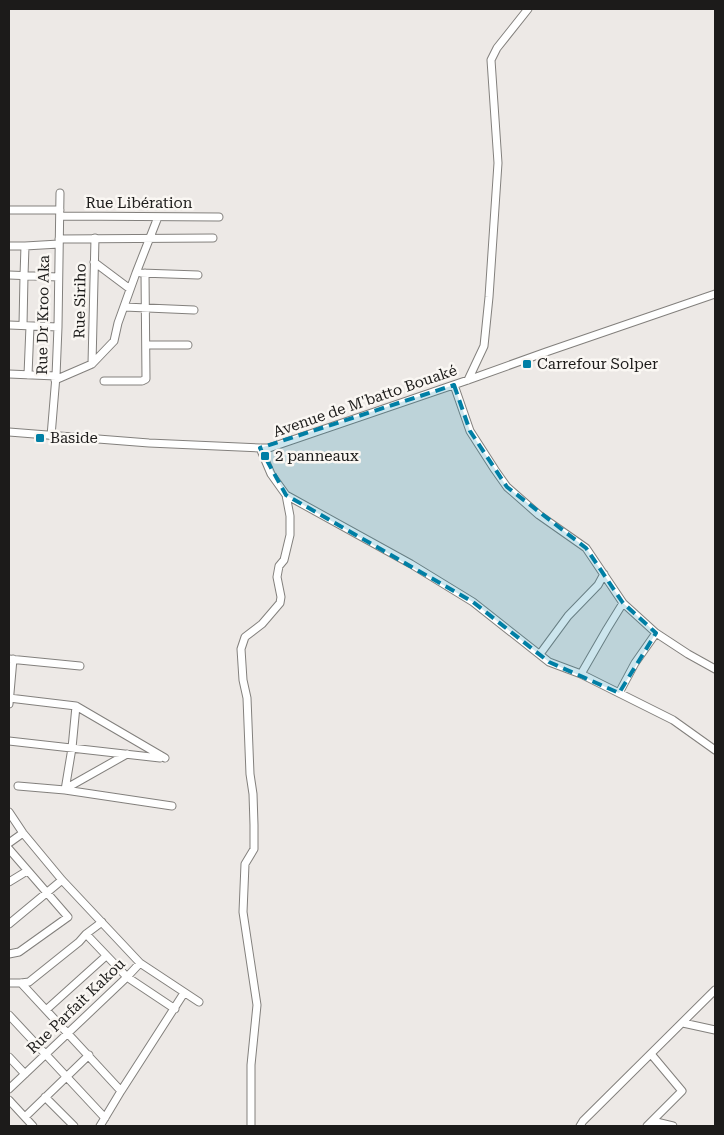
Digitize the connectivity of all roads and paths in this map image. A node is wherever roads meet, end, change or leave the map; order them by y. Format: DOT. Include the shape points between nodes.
graph roads {
  1 [pos="528,9"];
  2 [pos="60,193"];
  3 [pos="9,210"];
  4 [pos="60,213"];
  5 [pos="158,217"];
  6 [pos="219,217"];
  7 [pos="95,238"];
  8 [pos="150,238"];
  9 [pos="213,238"];
  10 [pos="59,241"];
  11 [pos="9,246"];
  12 [pos="25,246"];
  13 [pos="94,262"];
  14 [pos="136,273"];
  15 [pos="145,273"];
  16 [pos="198,274"];
  17 [pos="9,275"];
  18 [pos="24,276"];
  19 [pos="58,277"];
  20 [pos="130,288"];
  21 [pos="715,294"];
  22 [pos="124,308"];
  23 [pos="146,308"];
  24 [pos="194,310"];
  25 [pos="9,325"];
  26 [pos="26,326"];
  27 [pos="58,327"];
  28 [pos="146,345"];
  29 [pos="188,345"];
  30 [pos="92,364"];
  31 [pos="9,374"];
  32 [pos="28,374"];
  33 [pos="56,378"];
  34 [pos="468,380"];
  35 [pos="104,381"];
  36 [pos="454,385"];
  37 [pos="9,432"];
  38 [pos="51,436"];
  39 [pos="260,448"];
  40 [pos="286,495"];
  41 [pos="604,574"];
  42 [pos="624,603"];
  43 [pos="656,633"];
  44 [pos="540,654"];
  45 [pos="11,659"];
  46 [pos="80,666"];
  47 [pos="715,669"];
  48 [pos="581,674"];
  49 [pos="619,693"];
  50 [pos="9,698"];
  51 [pos="9,704"];
  52 [pos="76,706"];
  53 [pos="9,741"];
  54 [pos="72,748"];
  55 [pos="715,750"];
  56 [pos="127,754"];
  57 [pos="18,786"];
  58 [pos="65,790"];
  59 [pos="172,806"];
  60 [pos="9,812"];
  61 [pos="23,833"];
  62 [pos="9,843"];
  63 [pos="9,849"];
  64 [pos="27,871"];
  65 [pos="62,880"];
  66 [pos="9,882"];
  67 [pos="47,893"];
  68 [pos="102,922"];
  69 [pos="9,924"];
  70 [pos="86,934"];
  71 [pos="9,954"];
  72 [pos="106,956"];
  73 [pos="140,963"];
  74 [pos="127,977"];
  75 [pos="21,983"];
  76 [pos="9,984"];
  77 [pos="715,990"];
  78 [pos="184,993"];
  79 [pos="199,1002"];
  80 [pos="175,1008"];
  81 [pos="46,1010"];
  82 [pos="9,1016"];
  83 [pos="683,1023"];
  84 [pos="715,1030"];
  85 [pos="67,1033"];
  86 [pos="45,1054"];
  87 [pos="651,1054"];
  88 [pos="88,1055"];
  89 [pos="9,1057"];
  90 [pos="25,1074"];
  91 [pos="66,1076"];
  92 [pos="9,1089"];
  93 [pos="121,1091"];
  94 [pos="45,1097"];
  95 [pos="9,1100"];
  96 [pos="25,1117"];
  97 [pos="105,1118"];
  98 [pos="650,1123"];
  99 [pos="34,1126"];
  100 [pos="74,1126"];
  101 [pos="100,1126"];
  102 [pos="251,1126"];
  103 [pos="580,1126"];
  104 [pos="673,1126"];
  1 -- 34 [label="street" via="491,60 498,163 490,297 484,346"];
  2 -- 4 [label="street, Rue Dr Kroo Aka"];
  3 -- 4 [label="street, Rue Libération"];
  4 -- 5 [label="street, Rue Libération"];
  4 -- 10 [label="street, Rue Dr Kroo Aka"];
  5 -- 6 [label="street, Rue Libération"];
  5 -- 8 [label="street"];
  7 -- 8 [label="street"];
  7 -- 10 [label="street"];
  7 -- 13 [label="street, Rue Siriho"];
  8 -- 9 [label="street"];
  8 -- 14 [label="street"];
  10 -- 12 [label="street"];
  10 -- 19 [label="street, Rue Dr Kroo Aka"];
  11 -- 12 [label="street"];
  12 -- 18 [label="street"];
  13 -- 20 [label="street"];
  13 -- 30 [label="street, Rue Siriho"];
  14 -- 15 [label="street"];
  14 -- 20 [label="street"];
  15 -- 16 [label="street"];
  15 -- 23 [label="street"];
  17 -- 18 [label="street"];
  18 -- 19 [label="street"];
  18 -- 26 [label="street"];
  19 -- 27 [label="street, Rue Dr Kroo Aka"];
  20 -- 22 [label="street"];
  21 -- 34 [label="street, Avenue de M'batto Bouaké"];
  22 -- 23 [label="street"];
  22 -- 30 [label="street" via="114,341"];
  23 -- 24 [label="street"];
  23 -- 28 [label="street"];
  25 -- 26 [label="street"];
  26 -- 27 [label="street"];
  26 -- 32 [label="street"];
  27 -- 33 [label="street, Rue Dr Kroo Aka"];
  28 -- 29 [label="street"];
  28 -- 35 [label="street" via="146,379"];
  30 -- 33 [label="street"];
  31 -- 32 [label="street"];
  32 -- 33 [label="street"];
  33 -- 38 [label="street, Rue Dr Kroo Aka"];
  34 -- 36 [label="street, Avenue de M'batto Bouaké"];
  36 -- 39 [label="street, Avenue de M'batto Bouaké" via="269,448"];
  36 -- 41 [label="street" via="470,431 507,487 539,515 586,548"];
  37 -- 38 [label="street, Avenue de M'batto Bouaké"];
  38 -- 39 [label="street, Avenue de M'batto Bouaké"];
  39 -- 40 [label="street" via="270,474"];
  40 -- 44 [label="street" via="473,602"];
  40 -- 102 [label="street" via="290,535 277,578 280,603 246,637 241,649 254,805 254,848 245,864 243,912 257,1006 251,1065"];
  41 -- 42 [label="street"];
  41 -- 44 [label="street"];
  42 -- 43 [label="street"];
  42 -- 48 [label="street"];
  43 -- 47 [label="street"];
  43 -- 49 [label="street"];
  44 -- 48 [label="street" via="549,662"];
  45 -- 46 [label="street"];
  45 -- 50 [label="street"];
  48 -- 49 [label="street"];
  49 -- 55 [label="street" via="673,720"];
  50 -- 51 [label="street"];
  50 -- 52 [label="street"];
  52 -- 54 [label="street"];
  52 -- 56 [label="street" via="164,758"];
  53 -- 54 [label="street"];
  54 -- 56 [label="street"];
  54 -- 58 [label="street"];
  56 -- 58 [label="street"];
  57 -- 58 [label="street"];
  58 -- 59 [label="street"];
  60 -- 61 [label="street"];
  61 -- 62 [label="street"];
  61 -- 65 [label="street"];
  63 -- 64 [label="street"];
  64 -- 66 [label="street"];
  64 -- 67 [label="street"];
  65 -- 67 [label="street"];
  65 -- 68 [label="street"];
  67 -- 69 [label="street"];
  67 -- 71 [label="street" via="68,917 19,952"];
  68 -- 70 [label="street"];
  68 -- 73 [label="street"];
  70 -- 72 [label="street"];
  70 -- 75 [label="street" via="29,982"];
  72 -- 74 [label="street"];
  72 -- 81 [label="street"];
  73 -- 74 [label="street, Rue Parfait Kakou"];
  73 -- 78 [label="street"];
  74 -- 80 [label="street"];
  74 -- 85 [label="street, Rue Parfait Kakou"];
  75 -- 76 [label="street"];
  75 -- 81 [label="street"];
  77 -- 83 [label="street"];
  78 -- 79 [label="street"];
  78 -- 80 [label="street"];
  80 -- 93 [label="street"];
  81 -- 85 [label="street"];
  82 -- 86 [label="street"];
  83 -- 84 [label="street"];
  83 -- 87 [label="street"];
  85 -- 86 [label="street, Rue Parfait Kakou"];
  85 -- 88 [label="street"];
  86 -- 90 [label="street, Rue Parfait Kakou"];
  86 -- 91 [label="street"];
  87 -- 98 [label="street" via="682,1091"];
  87 -- 103 [label="street"];
  88 -- 91 [label="street"];
  88 -- 93 [label="street"];
  89 -- 90 [label="street"];
  90 -- 92 [label="street, Rue Parfait Kakou"];
  91 -- 94 [label="street"];
  91 -- 97 [label="street"];
  93 -- 97 [label="street"];
  94 -- 96 [label="street"];
  94 -- 100 [label="street"];
  95 -- 96 [label="street"];
  96 -- 99 [label="street"];
  97 -- 101 [label="street"];
  98 -- 104 [label="street"];
}
